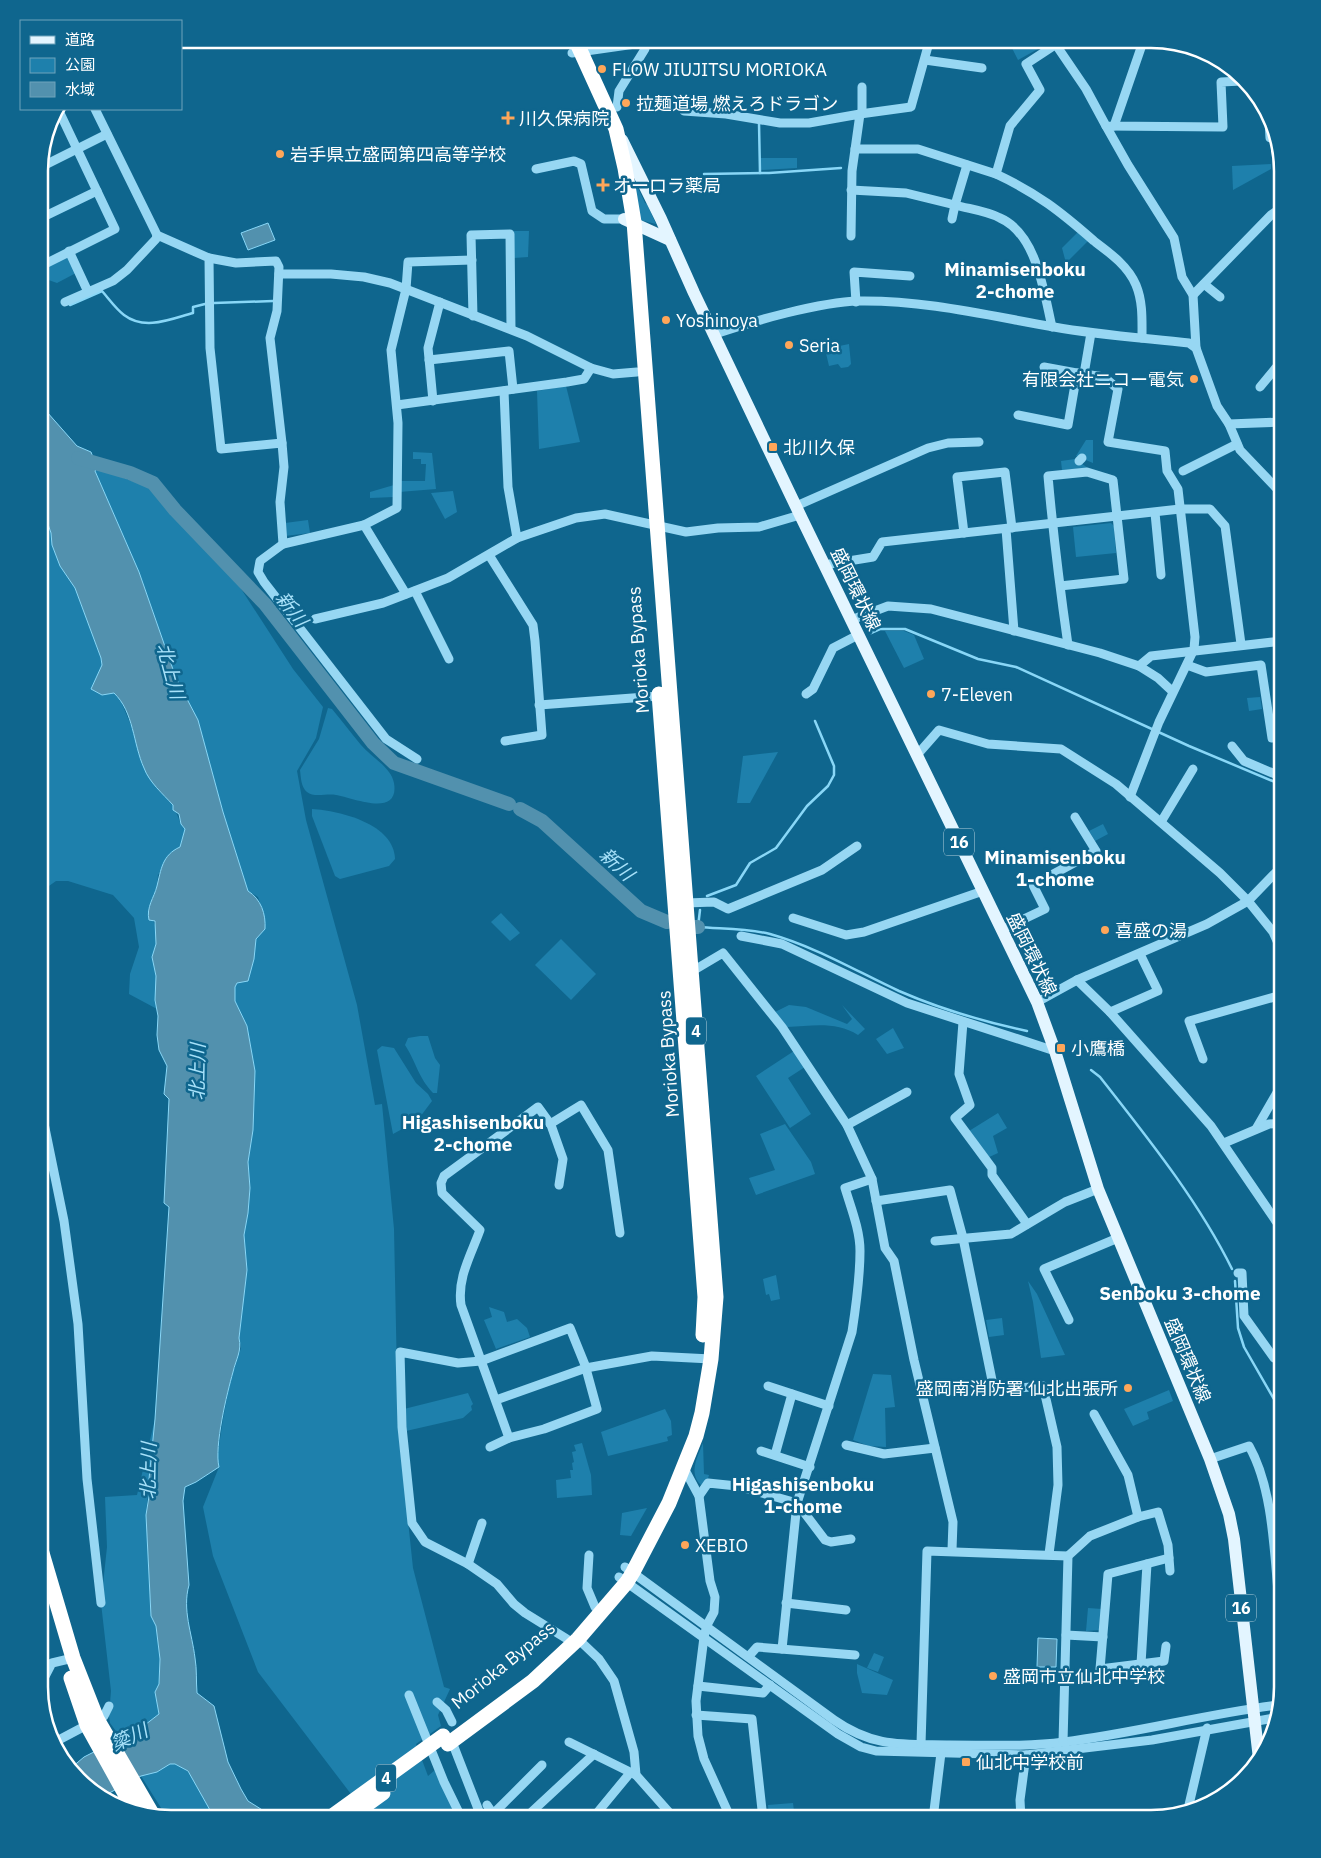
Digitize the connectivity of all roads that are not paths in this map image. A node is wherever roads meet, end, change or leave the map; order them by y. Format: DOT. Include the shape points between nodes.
graph roads {
  1 [pos="574,48"];
  2 [pos="645,48"];
  3 [pos="928,48"];
  4 [pos="1047,48"];
  5 [pos="1063,48"];
  6 [pos="1140,48"];
  7 [pos="925,60"];
  8 [pos="982,68"];
  9 [pos="1235,81"];
  10 [pos="862,87"];
  11 [pos="617,107"];
  12 [pos="95,110"];
  13 [pos="684,112"];
  14 [pos="861,113"];
  15 [pos="60,115"];
  16 [pos="1110,126"];
  17 [pos="611,132"];
  18 [pos="107,134"];
  19 [pos="855,149"];
  20 [pos="77,150"];
  21 [pos="48,164"];
  22 [pos="967,165"];
  23 [pos="536,169"];
  24 [pos="996,174"];
  25 [pos="850,190"];
  26 [pos="97,191"];
  27 [pos="955,206"];
  28 [pos="1274,213"];
  29 [pos="48,215"];
  30 [pos="952,219"];
  31 [pos="629,221"];
  32 [pos="157,235"];
  33 [pos="851,236"];
  34 [pos="670,240"];
  35 [pos="69,251"];
  36 [pos="209,258"];
  37 [pos="472,260"];
  38 [pos="48,262"];
  39 [pos="279,274"];
  40 [pos="910,276"];
  41 [pos="1204,284"];
  42 [pos="406,289"];
  43 [pos="88,292"];
  44 [pos="1193,295"];
  45 [pos="1220,297"];
  46 [pos="65,302"];
  47 [pos="440,302"];
  48 [pos="856,302"];
  49 [pos="473,316"];
  50 [pos="1052,327"];
  51 [pos="511,329"];
  52 [pos="1091,333"];
  53 [pos="715,334"];
  54 [pos="1142,338"];
  55 [pos="1196,348"];
  56 [pos="429,360"];
  57 [pos="1044,367"];
  58 [pos="591,368"];
  59 [pos="1274,370"];
  60 [pos="637,372"];
  61 [pos="1081,373"];
  62 [pos="1260,386"];
  63 [pos="509,390"];
  64 [pos="433,401"];
  65 [pos="397,406"];
  66 [pos="1018,414"];
  67 [pos="1274,422"];
  68 [pos="1229,424"];
  69 [pos="979,442"];
  70 [pos="282,443"];
  71 [pos="1237,444"];
  72 [pos="1183,471"];
  73 [pos="1274,486"];
  74 [pos="1180,509"];
  75 [pos="797,512"];
  76 [pos="1155,513"];
  77 [pos="1117,517"];
  78 [pos="1052,524"];
  79 [pos="364,525"];
  80 [pos="656,526"];
  81 [pos="1009,528"];
  82 [pos="964,533"];
  83 [pos="517,538"];
  84 [pos="283,544"];
  85 [pos="489,555"];
  86 [pos="824,565"];
  87 [pos="1162,575"];
  88 [pos="1060,586"];
  89 [pos="411,592"];
  90 [pos="315,619"];
  91 [pos="851,620"];
  92 [pos="1014,631"];
  93 [pos="858,635"];
  94 [pos="1274,641"];
  95 [pos="1068,644"];
  96 [pos="1241,644"];
  97 [pos="1194,649"];
  98 [pos="449,659"];
  99 [pos="1187,665"];
  100 [pos="1139,666"];
  101 [pos="1172,691"];
  102 [pos="806,694"];
  103 [pos="660,696"];
  104 [pos="539,705"];
  105 [pos="1274,738"];
  106 [pos="505,741"];
  107 [pos="1232,746"];
  108 [pos="918,755"];
  109 [pos="417,758"];
  110 [pos="1193,769"];
  111 [pos="1274,774"];
  112 [pos="1130,797"];
  113 [pos="1075,817"];
  114 [pos="1161,822"];
  115 [pos="857,846"];
  116 [pos="1274,874"];
  117 [pos="982,891"];
  118 [pos="1248,901"];
  119 [pos="686,903"];
  120 [pos="793,918"];
  121 [pos="1001,930"];
  122 [pos="1274,934"];
  123 [pos="741,936"];
  124 [pos="1140,954"];
  125 [pos="690,969"];
  126 [pos="1077,980"];
  127 [pos="1274,997"];
  128 [pos="1037,1002"];
  129 [pos="1110,1012"];
  130 [pos="963,1022"];
  131 [pos="1055,1051"];
  132 [pos="1202,1059"];
  133 [pos="907,1092"];
  134 [pos="1274,1098"];
  135 [pos="550,1124"];
  136 [pos="1274,1124"];
  137 [pos="848,1125"];
  138 [pos="1256,1129"];
  139 [pos="47,1140"];
  140 [pos="1224,1143"];
  141 [pos="872,1179"];
  142 [pos="559,1185"];
  143 [pos="1098,1189"];
  144 [pos="876,1201"];
  145 [pos="1274,1218"];
  146 [pos="1027,1224"];
  147 [pos="620,1233"];
  148 [pos="963,1238"];
  149 [pos="1118,1238"];
  150 [pos="936,1241"];
  151 [pos="1238,1273"];
  152 [pos="1068,1320"];
  153 [pos="707,1358"];
  154 [pos="1274,1358"];
  155 [pos="481,1361"];
  156 [pos="586,1368"];
  157 [pos="768,1386"];
  158 [pos="792,1394"];
  159 [pos="496,1400"];
  160 [pos="829,1406"];
  161 [pos="1094,1414"];
  162 [pos="509,1438"];
  163 [pos="846,1445"];
  164 [pos="490,1447"];
  165 [pos="935,1448"];
  166 [pos="761,1451"];
  167 [pos="775,1455"];
  168 [pos="1210,1459"];
  169 [pos="810,1466"];
  170 [pos="684,1468"];
  171 [pos="699,1496"];
  172 [pos="797,1503"];
  173 [pos="1138,1517"];
  174 [pos="482,1523"];
  175 [pos="851,1539"];
  176 [pos="952,1550"];
  177 [pos="1049,1554"];
  178 [pos="589,1555"];
  179 [pos="1068,1556"];
  180 [pos="1169,1558"];
  181 [pos="1274,1558"];
  182 [pos="468,1564"];
  183 [pos="1147,1564"];
  184 [pos="1170,1571"];
  185 [pos="626,1574"];
  186 [pos="47,1599"];
  187 [pos="786,1603"];
  188 [pos="101,1604"];
  189 [pos="595,1607"];
  190 [pos="846,1610"];
  191 [pos="707,1625"];
  192 [pos="1066,1635"];
  193 [pos="704,1637"];
  194 [pos="1103,1637"];
  195 [pos="572,1639"];
  196 [pos="1166,1646"];
  197 [pos="782,1649"];
  198 [pos="749,1656"];
  199 [pos="855,1656"];
  200 [pos="69,1659"];
  201 [pos="1141,1664"];
  202 [pos="47,1673"];
  203 [pos="770,1685"];
  204 [pos="698,1686"];
  205 [pos="409,1695"];
  206 [pos="437,1702"];
  207 [pos="109,1706"];
  208 [pos="1271,1707"];
  209 [pos="1254,1714"];
  210 [pos="696,1715"];
  211 [pos="1270,1717"];
  212 [pos="452,1722"];
  213 [pos="94,1726"];
  214 [pos="1207,1728"];
  215 [pos="60,1741"];
  216 [pos="569,1742"];
  217 [pos="1063,1742"];
  218 [pos="448,1743"];
  219 [pos="921,1744"];
  220 [pos="1258,1748"];
  221 [pos="594,1754"];
  222 [pos="941,1754"];
  223 [pos="1026,1755"];
  224 [pos="542,1765"];
  225 [pos="633,1774"];
  226 [pos="131,1804"];
  227 [pos="1189,1804"];
  228 [pos="487,1805"];
  229 [pos="149,1808"];
  230 [pos="342,1810"];
  231 [pos="359,1810"];
  232 [pos="458,1810"];
  233 [pos="478,1810"];
  234 [pos="490,1810"];
  235 [pos="503,1810"];
  236 [pos="534,1810"];
  237 [pos="600,1810"];
  238 [pos="667,1810"];
  239 [pos="727,1810"];
  240 [pos="762,1810"];
  241 [pos="934,1810"];
  242 [pos="1021,1810"];
  1 -- 17 [label="highway, 4"];
  2 -- 11 [label="street" via="619,91"];
  3 -- 7 [label="street"];
  4 -- 24 [label="street" via="1026,64 1040,90 1010,126"];
  5 -- 16 [label="street"];
  6 -- 16 [label="street"];
  7 -- 8 [label="street"];
  7 -- 14 [label="street" via="911,108"];
  9 -- 16 [label="street" via="1222,82 1222,127"];
  10 -- 14 [label="street"];
  12 -- 18 [label="street"];
  13 -- 14 [label="street" via="726,114 780,123 809,123"];
  14 -- 19 [label="street"];
  15 -- 20 [label="street"];
  16 -- 44 [label="street" via="1128,165 1174,238 1182,277"];
  17 -- 31 [label="highway, Morioka Bypass / 4" via="625,168"];
  17 -- 34 [label="main road, 盛岡環状線" via="635,163"];
  18 -- 20 [label="street"];
  18 -- 32 [label="street"];
  19 -- 22 [label="street" via="918,150"];
  19 -- 25 [label="street"];
  20 -- 21 [label="street"];
  20 -- 26 [label="street"];
  22 -- 24 [label="street"];
  22 -- 27 [label="street"];
  23 -- 31 [label="street" via="574,161 581,164 592,211 604,219"];
  24 -- 54 [label="street" via="1042,198 1068,217 1129,273 1139,293"];
  25 -- 27 [label="street" via="906,193"];
  25 -- 33 [label="street"];
  26 -- 29 [label="street"];
  26 -- 35 [label="street" via="115,229"];
  27 -- 30 [label="street"];
  27 -- 50 [label="street" via="1001,218 1019,234 1037,263"];
  28 -- 41 [label="street"];
  31 -- 34 [label="main road"];
  31 -- 60 [label="highway, Morioka Bypass / 4"];
  31 -- 80 [label="highway, Morioka Bypass / 4"];
  32 -- 36 [label="street"];
  32 -- 43 [label="street" via="127,270 113,281"];
  34 -- 53 [label="main road, 盛岡環状線 / 16"];
  35 -- 38 [label="street"];
  35 -- 43 [label="street"];
  36 -- 39 [label="street" via="236,263 276,261 280,267"];
  36 -- 70 [label="street" via="210,348 221,449"];
  37 -- 42 [label="street" via="408,262"];
  37 -- 49 [label="street"];
  37 -- 51 [label="street" via="471,235 510,234"];
  39 -- 42 [label="street" via="364,277"];
  39 -- 70 [label="street" via="277,311 270,338"];
  40 -- 48 [label="street" via="854,272"];
  41 -- 44 [label="street"];
  41 -- 45 [label="street"];
  42 -- 47 [label="street"];
  42 -- 65 [label="street" via="391,350"];
  43 -- 46 [label="street"];
  44 -- 55 [label="street"];
  47 -- 49 [label="street"];
  47 -- 56 [label="street" via="428,348"];
  48 -- 50 [label="street" via="976,312"];
  48 -- 53 [label="street"];
  49 -- 51 [label="street"];
  50 -- 52 [label="street"];
  51 -- 58 [label="street"];
  52 -- 54 [label="street"];
  52 -- 61 [label="street"];
  53 -- 75 [label="main road, 盛岡環状線 / 16"];
  54 -- 55 [label="street" via="1189,343"];
  55 -- 68 [label="street" via="1217,406"];
  56 -- 63 [label="street" via="509,350"];
  56 -- 64 [label="street"];
  57 -- 61 [label="street"];
  58 -- 60 [label="street" via="614,374"];
  58 -- 63 [label="street" via="584,379"];
  59 -- 62 [label="street"];
  60 -- 80 [label="highway, Morioka Bypass / 4"];
  61 -- 66 [label="street" via="1068,425"];
  61 -- 74 [label="street" via="1104,377 1118,389 1108,442 1165,451 1167,471 1178,489"];
  63 -- 64 [label="street"];
  63 -- 83 [label="street" via="508,487"];
  64 -- 65 [label="street"];
  65 -- 79 [label="street" via="397,508"];
  67 -- 68 [label="street"];
  68 -- 71 [label="street"];
  69 -- 75 [label="street" via="948,443 928,448"];
  70 -- 84 [label="street" via="284,467 280,502"];
  71 -- 72 [label="street"];
  71 -- 73 [label="street"];
  74 -- 76 [label="street"];
  74 -- 96 [label="street" via="1210,509 1225,526"];
  74 -- 97 [label="street"];
  75 -- 80 [label="street" via="747,529 686,532"];
  75 -- 86 [label="main road, 盛岡環状線 / 16"];
  76 -- 77 [label="street"];
  76 -- 87 [label="street"];
  77 -- 78 [label="street"];
  77 -- 78 [label="street" via="1113,480 1087,472 1048,476"];
  77 -- 88 [label="street" via="1124,579"];
  78 -- 81 [label="street"];
  78 -- 88 [label="street"];
  79 -- 84 [label="street"];
  79 -- 89 [label="street"];
  80 -- 83 [label="street" via="605,514 576,518"];
  80 -- 103 [label="highway, Morioka Bypass / 4"];
  80 -- 119 [label="highway, Morioka Bypass / 4"];
  81 -- 82 [label="street"];
  81 -- 82 [label="street" via="1005,472 957,477"];
  81 -- 92 [label="street"];
  82 -- 86 [label="street" via="882,542 872,557"];
  83 -- 85 [label="street"];
  84 -- 109 [label="street" via="260,561 258,572 264,582 386,739"];
  85 -- 89 [label="street" via="448,578"];
  85 -- 104 [label="street" via="533,625"];
  86 -- 91 [label="main road, 盛岡環状線 / 16"];
  88 -- 95 [label="street"];
  89 -- 90 [label="street" via="383,603"];
  89 -- 98 [label="street"];
  91 -- 92 [label="street" via="888,606 932,609"];
  91 -- 93 [label="main road, 盛岡環状線 / 16"];
  92 -- 95 [label="street"];
  93 -- 102 [label="street" via="833,648 814,689"];
  93 -- 108 [label="main road, 盛岡環状線 / 16"];
  94 -- 96 [label="street"];
  95 -- 100 [label="street"];
  96 -- 97 [label="street"];
  97 -- 99 [label="street"];
  97 -- 100 [label="street" via="1151,656"];
  99 -- 101 [label="street"];
  99 -- 105 [label="street" via="1206,672 1261,665"];
  100 -- 101 [label="street"];
  101 -- 112 [label="street"];
  103 -- 104 [label="street"];
  103 -- 153 [label="highway, Morioka Bypass / 4"];
  104 -- 106 [label="street" via="542,735"];
  107 -- 111 [label="street" via="1244,761"];
  108 -- 112 [label="street" via="939,730 988,744 1061,748"];
  108 -- 117 [label="main road, 盛岡環状線 / 16"];
  110 -- 114 [label="street"];
  112 -- 114 [label="street"];
  113 -- 121 [label="street" via="1096,851 1033,885 1045,909"];
  114 -- 118 [label="street"];
  115 -- 119 [label="street" via="822,870 728,909 714,902"];
  116 -- 118 [label="street"];
  117 -- 120 [label="street" via="864,932 846,935"];
  117 -- 121 [label="main road, 盛岡環状線 / 16"];
  118 -- 122 [label="street"];
  118 -- 124 [label="street" via="1207,924"];
  119 -- 125 [label="highway, Morioka Bypass / 4"];
  121 -- 128 [label="main road, 盛岡環状線 / 16"];
  123 -- 130 [label="street" via="782,944 907,1003"];
  124 -- 126 [label="street"];
  124 -- 129 [label="street" via="1158,991"];
  125 -- 137 [label="street" via="696,969 723,953 782,1027"];
  125 -- 153 [label="highway, Morioka Bypass / 4" via="716,1297"];
  126 -- 128 [label="street"];
  126 -- 129 [label="street"];
  127 -- 132 [label="street" via="1189,1021"];
  128 -- 131 [label="main road, 盛岡環状線 / 16"];
  129 -- 140 [label="street"];
  130 -- 131 [label="street"];
  130 -- 146 [label="street" via="959,1074 970,1105 955,1118 992,1168 992,1175"];
  131 -- 143 [label="main road, 盛岡環状線 / 16"];
  133 -- 137 [label="street"];
  134 -- 138 [label="street"];
  135 -- 142 [label="street" via="563,1160"];
  135 -- 147 [label="street" via="581,1105 608,1150"];
  135 -- 155 [label="street" via="538,1107 444,1176 441,1183 442,1193 480,1230 460,1280 459,1291"];
  136 -- 138 [label="street"];
  137 -- 141 [label="street"];
  138 -- 140 [label="street"];
  139 -- 188 [label="street" via="64,1221 78,1324 87,1479"];
  140 -- 145 [label="street"];
  141 -- 144 [label="street"];
  141 -- 160 [label="street" via="845,1188 860,1250 852,1332"];
  143 -- 146 [label="street" via="1065,1202"];
  143 -- 149 [label="main road, 盛岡環状線 / 16"];
  144 -- 148 [label="street" via="950,1190"];
  144 -- 165 [label="street" via="885,1248 894,1261"];
  146 -- 148 [label="street" via="1011,1234"];
  148 -- 150 [label="street"];
  148 -- 177 [label="street" via="994,1390 1043,1386 1057,1457 1058,1485"];
  149 -- 152 [label="street" via="1044,1269"];
  149 -- 168 [label="main road, 盛岡環状線 / 16"];
  151 -- 154 [label="street" via="1242,1273 1244,1316"];
  153 -- 156 [label="street" via="652,1356"];
  153 -- 170 [label="highway, Morioka Bypass / 4" via="702,1413"];
  153 -- 185 [label="highway, Morioka Bypass / 4" via="684,1447"];
  155 -- 156 [label="street" via="570,1328"];
  155 -- 159 [label="street"];
  155 -- 182 [label="street" via="458,1363 400,1352 402,1427 412,1523 425,1542"];
  156 -- 159 [label="street"];
  156 -- 162 [label="street" via="597,1409 539,1431"];
  157 -- 158 [label="street"];
  158 -- 160 [label="street"];
  158 -- 167 [label="street"];
  159 -- 162 [label="street"];
  160 -- 169 [label="street"];
  161 -- 173 [label="street" via="1128,1475"];
  162 -- 164 [label="street"];
  163 -- 165 [label="street" via="884,1454"];
  165 -- 176 [label="street" via="953,1522"];
  166 -- 167 [label="street"];
  167 -- 169 [label="street"];
  168 -- 181 [label="street" via="1249,1446 1267,1497"];
  168 -- 209 [label="main road, 盛岡環状線 / 16" via="1234,1539"];
  169 -- 172 [label="street"];
  170 -- 171 [label="street"];
  170 -- 185 [label="highway, Morioka Bypass / 4"];
  171 -- 172 [label="street" via="708,1483 737,1486"];
  171 -- 191 [label="street" via="715,1597 714,1612"];
  172 -- 175 [label="street" via="825,1540"];
  172 -- 187 [label="street"];
  173 -- 179 [label="street" via="1090,1536"];
  173 -- 180 [label="street" via="1158,1512"];
  174 -- 182 [label="street"];
  176 -- 177 [label="street"];
  176 -- 219 [label="street" via="927,1550"];
  177 -- 179 [label="street"];
  178 -- 189 [label="street" via="587,1588"];
  179 -- 192 [label="street"];
  180 -- 183 [label="street"];
  180 -- 184 [label="street"];
  182 -- 195 [label="street" via="498,1584 520,1608"];
  183 -- 194 [label="street" via="1108,1574"];
  183 -- 201 [label="street"];
  185 -- 189 [label="highway, Morioka Bypass / 4"];
  185 -- 191 [label="street"];
  185 -- 193 [label="street"];
  185 -- 195 [label="highway, Morioka Bypass / 4"];
  186 -- 200 [label="highway"];
  187 -- 190 [label="street"];
  187 -- 197 [label="street"];
  189 -- 195 [label="highway, Morioka Bypass / 4"];
  191 -- 193 [label="street"];
  191 -- 198 [label="street"];
  192 -- 194 [label="street"];
  192 -- 217 [label="street"];
  193 -- 203 [label="street"];
  193 -- 204 [label="street"];
  194 -- 201 [label="street" via="1100,1669"];
  195 -- 218 [label="highway, Morioka Bypass / 4" via="533,1681"];
  195 -- 225 [label="street" via="599,1660 614,1681 634,1752"];
  196 -- 201 [label="street" via="1164,1661"];
  197 -- 198 [label="street" via="757,1647"];
  197 -- 199 [label="street"];
  198 -- 219 [label="street" via="850,1731 872,1741"];
  200 -- 202 [label="street" via="52,1663"];
  200 -- 213 [label="highway"];
  203 -- 204 [label="street" via="762,1692"];
  203 -- 222 [label="street" via="861,1748"];
  204 -- 210 [label="street"];
  205 -- 232 [label="street"];
  206 -- 212 [label="street"];
  207 -- 213 [label="street"];
  208 -- 209 [label="street"];
  209 -- 211 [label="street"];
  209 -- 214 [label="street"];
  209 -- 217 [label="street"];
  209 -- 220 [label="main road, 盛岡環状線 / 16"];
  210 -- 239 [label="street" via="704,1759"];
  210 -- 240 [label="street" via="752,1720"];
  213 -- 215 [label="street"];
  213 -- 226 [label="highway"];
  213 -- 229 [label="highway"];
  214 -- 223 [label="street" via="1099,1748"];
  214 -- 227 [label="street"];
  216 -- 221 [label="street"];
  217 -- 219 [label="street" via="1023,1746"];
  218 -- 230 [label="highway, Morioka Bypass / 4, bridge"];
  218 -- 231 [label="highway, Morioka Bypass / 4, bridge"];
  218 -- 233 [label="street"];
  221 -- 225 [label="street"];
  221 -- 236 [label="street"];
  222 -- 223 [label="street"];
  222 -- 241 [label="street"];
  223 -- 242 [label="street"];
  224 -- 235 [label="street"];
  225 -- 237 [label="street"];
  225 -- 238 [label="street"];
  228 -- 234 [label="street"];
}
